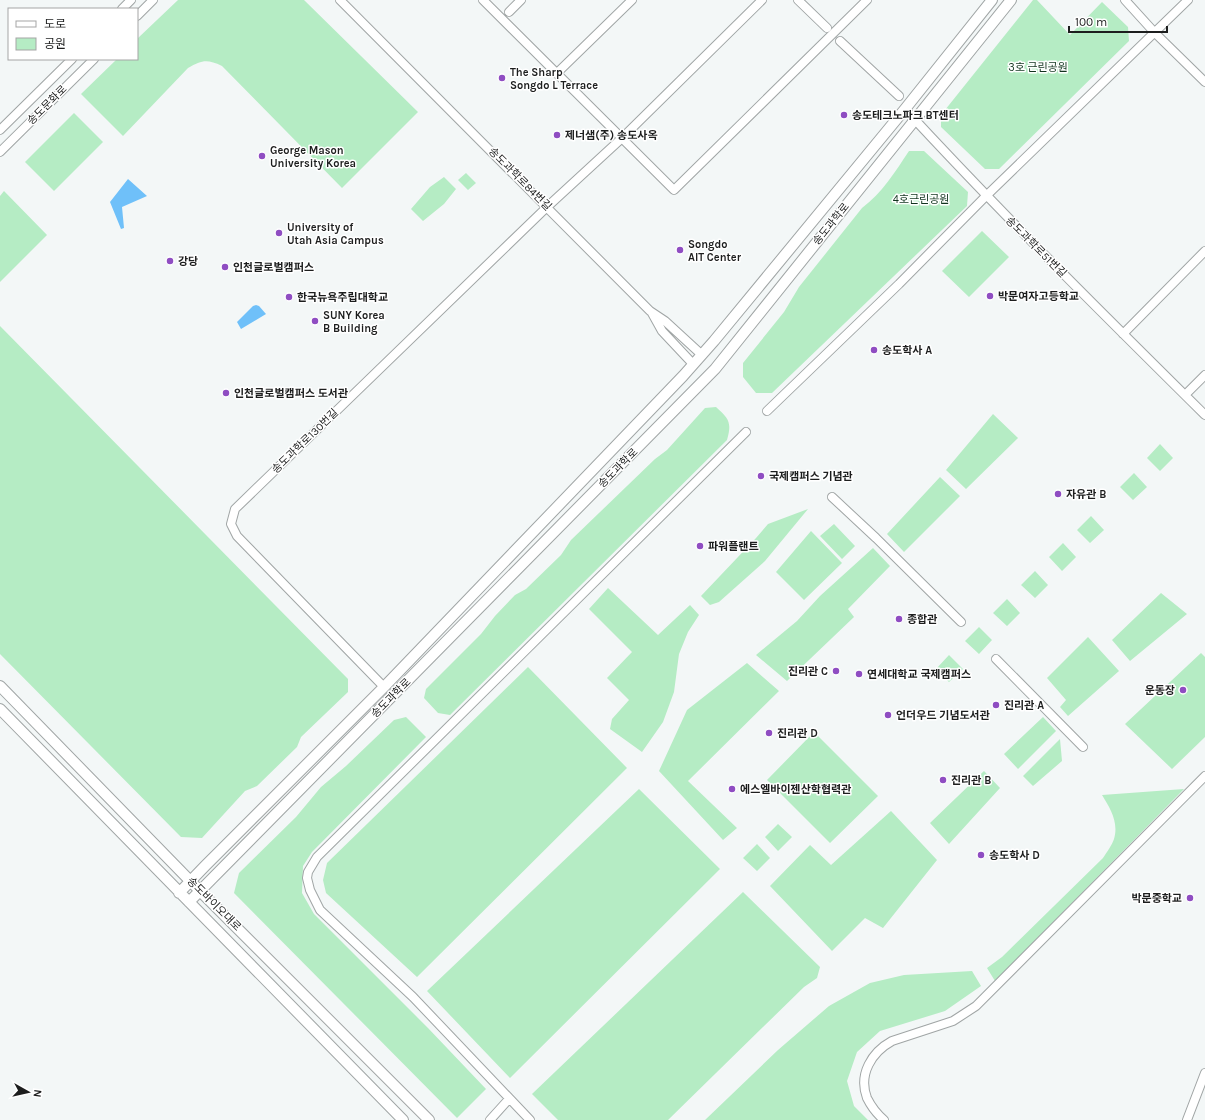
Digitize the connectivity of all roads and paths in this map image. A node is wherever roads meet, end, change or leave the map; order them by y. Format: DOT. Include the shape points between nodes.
graph roads {
  1 [pos="131,0"];
  2 [pos="153,0"];
  3 [pos="340,0"];
  4 [pos="483,0"];
  5 [pos="521,0"];
  6 [pos="632,0"];
  7 [pos="762,0"];
  8 [pos="798,0"];
  9 [pos="867,0"];
  10 [pos="992,0"];
  11 [pos="1011,0"];
  12 [pos="1124,0"];
  13 [pos="1188,0"];
  14 [pos="123,8"];
  15 [pos="509,12"];
  16 [pos="138,15"];
  17 [pos="827,28"];
  18 [pos="1155,33"];
  19 [pos="840,40"];
  20 [pos="71,60"];
  21 [pos="93,60"];
  22 [pos="557,73"];
  23 [pos="1205,82"];
  24 [pos="899,96"];
  25 [pos="905,109"];
  26 [pos="914,120"];
  27 [pos="0,130"];
  28 [pos="622,138"];
  29 [pos="0,152"];
  30 [pos="986,196"];
  31 [pos="547,207"];
  32 [pos="1205,251"];
  33 [pos="650,311"];
  34 [pos="1123,334"];
  35 [pos="702,355"];
  36 [pos="693,364"];
  37 [pos="1205,375"];
  38 [pos="1185,395"];
  39 [pos="767,411"];
  40 [pos="1205,415"];
  41 [pos="746,432"];
  42 [pos="832,497"];
  43 [pos="961,622"];
  44 [pos="996,659"];
  45 [pos="0,686"];
  46 [pos="384,686"];
  47 [pos="0,709"];
  48 [pos="1083,747"];
  49 [pos="1204,780"];
  50 [pos="191,881"];
  51 [pos="200,891"];
  52 [pos="180,893"];
  53 [pos="189,902"];
  54 [pos="1205,1073"];
  55 [pos="509,1099"];
  56 [pos="403,1120"];
  57 [pos="429,1120"];
  58 [pos="490,1120"];
  59 [pos="530,1120"];
  60 [pos="884,1120"];
  61 [pos="1188,1120"];
  1 -- 14 [label="street"];
  2 -- 16 [label="street"];
  3 -- 31 [label="street, 송도과학로84번길"];
  4 -- 22 [label="street"];
  5 -- 15 [label="street"];
  6 -- 22 [label="street"];
  7 -- 28 [label="street, 송도과학로130번길"];
  8 -- 17 [label="street"];
  9 -- 28 [label="street" via="674,190"];
  10 -- 25 [label="main road, 송도과학로"];
  11 -- 26 [label="main road, 송도과학로"];
  12 -- 18 [label="street"];
  13 -- 18 [label="street"];
  18 -- 23 [label="street"];
  18 -- 30 [label="street"];
  19 -- 24 [label="street"];
  20 -- 27 [label="street, 송도문화로"];
  21 -- 29 [label="street, 송도문화로"];
  22 -- 28 [label="street"];
  25 -- 26 [label="street, 송도과학로51번길"];
  25 -- 35 [label="main road, 송도과학로"];
  26 -- 30 [label="street, 송도과학로51번길"];
  26 -- 51 [label="main road, 송도과학로" via="715,369"];
  28 -- 31 [label="street, 송도과학로130번길"];
  30 -- 34 [label="street, 송도과학로51번길"];
  30 -- 39 [label="street"];
  31 -- 33 [label="street, 송도과학로84번길"];
  31 -- 46 [label="street, 송도과학로130번길" via="235,509 232,524 237,536"];
  32 -- 34 [label="street"];
  33 -- 35 [label="street, 송도과학로84번길" via="665,321"];
  33 -- 36 [label="street" via="662,331"];
  34 -- 38 [label="street, 송도과학로51번길"];
  35 -- 36 [label="main road, 송도과학로"];
  36 -- 46 [label="main road, 송도과학로"];
  37 -- 38 [label="street"];
  38 -- 40 [label="street, 송도과학로51번길"];
  41 -- 55 [label="street" via="317,856 308,872 310,890 320,910 413,997"];
  42 -- 43 [label="street"];
  44 -- 48 [label="street"];
  45 -- 50 [label="main road, 송도바이오대로"];
  46 -- 50 [label="main road, 송도과학로"];
  47 -- 52 [label="main road, 송도바이오대로"];
  49 -- 60 [label="street" via="976,1006 953,1021 892,1041 876,1052 866,1070 864,1089 872,1106"];
  50 -- 51 [label="main road, 송도바이오대로"];
  50 -- 52 [label="main road, 송도과학로"];
  51 -- 53 [label="main road, 송도과학로"];
  51 -- 57 [label="main road, 송도바이오대로"];
  52 -- 53 [label="main road, 송도바이오대로"];
  53 -- 56 [label="main road, 송도바이오대로"];
  54 -- 61 [label="street"];
  55 -- 58 [label="street"];
  55 -- 59 [label="street"];
}
